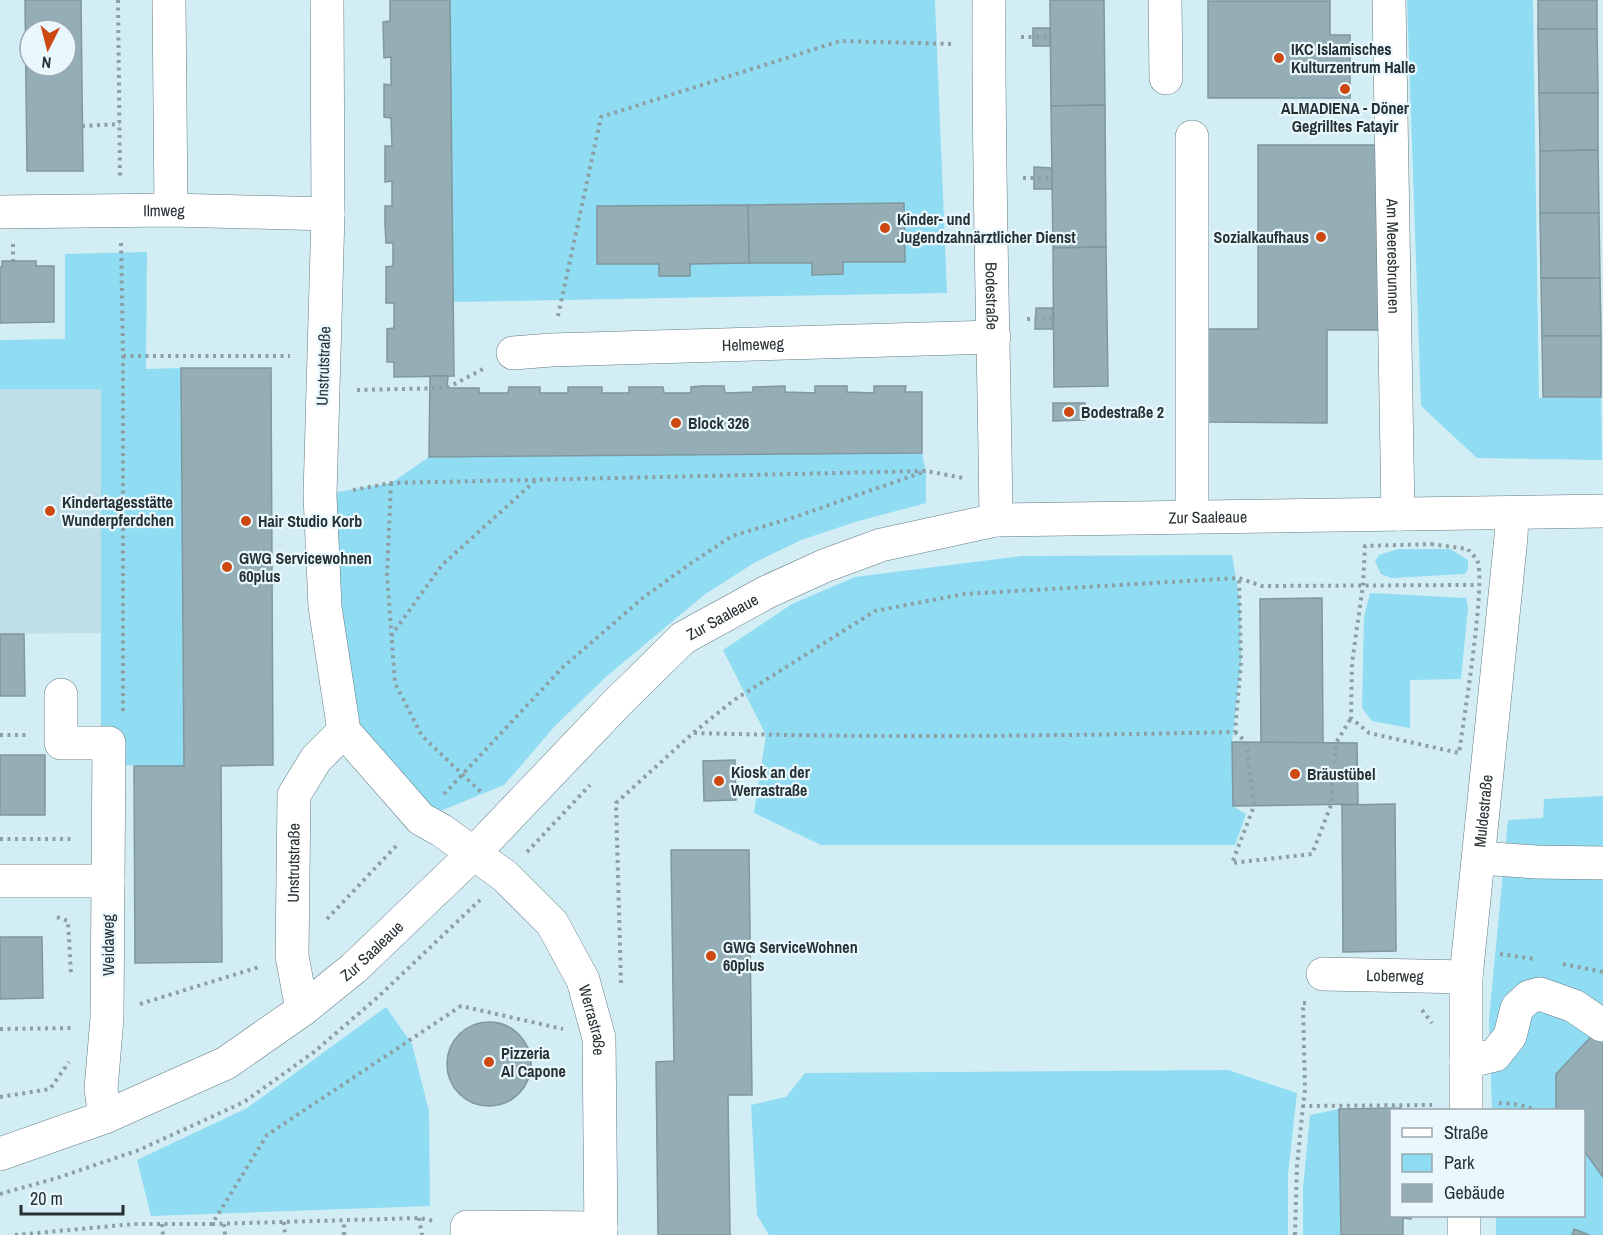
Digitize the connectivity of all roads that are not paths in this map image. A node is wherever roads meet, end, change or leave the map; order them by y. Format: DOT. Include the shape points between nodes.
graph roads {
  1 [pos="169,0"];
  2 [pos="327,0"];
  3 [pos="989,0"];
  4 [pos="1165,0"];
  5 [pos="1389,0"];
  6 [pos="1166,78"];
  7 [pos="1192,137"];
  8 [pos="171,210"];
  9 [pos="0,212"];
  10 [pos="328,214"];
  11 [pos="994,337"];
  12 [pos="513,353"];
  13 [pos="1603,511"];
  14 [pos="1512,513"];
  15 [pos="1398,514"];
  16 [pos="1192,517"];
  17 [pos="996,520"];
  18 [pos="61,695"];
  19 [pos="344,731"];
  20 [pos="473,854"];
  21 [pos="1479,858"];
  22 [pos="1603,863"];
  23 [pos="0,881"];
  24 [pos="108,881"];
  25 [pos="1466,977"];
  26 [pos="1318,988"];
  27 [pos="302,1010"];
  28 [pos="1602,1025"];
  29 [pos="1466,1062"];
  30 [pos="1450,1108"];
  31 [pos="105,1117"];
  32 [pos="4,1151"];
  33 [pos="1464,1217"];
  34 [pos="467,1231"];
  35 [pos="601,1232"];
  36 [pos="1464,1235"];
  1 -- 8 [label="street"];
  2 -- 10 [label="street, Unstrutstraße"];
  3 -- 11 [label="street, Bodestraße"];
  4 -- 6 [label="street"];
  5 -- 15 [label="street, Am Meeresbrunnen"];
  7 -- 16 [label="street"];
  8 -- 9 [label="street, Ilmweg"];
  8 -- 10 [label="street, Ilmweg"];
  10 -- 19 [label="street, Unstrutstraße" via="320,495 325,608"];
  11 -- 12 [label="street, Helmeweg"];
  11 -- 17 [label="street, Bodestraße"];
  13 -- 14 [label="street, Zur Saaleaue"];
  14 -- 15 [label="street, Zur Saaleaue"];
  14 -- 21 [label="street, Muldestraße"];
  15 -- 16 [label="street, Zur Saaleaue"];
  16 -- 17 [label="street, Zur Saaleaue"];
  17 -- 20 [label="street, Zur Saaleaue" via="881,545 824,566 683,638"];
  18 -- 24 [label="street, Weidaweg" via="61,743 109,743"];
  19 -- 20 [label="street" via="421,819"];
  19 -- 27 [label="street, Unstrutstraße" via="316,759 294,795 292,956"];
  20 -- 27 [label="street, Zur Saaleaue" via="354,968"];
  20 -- 35 [label="street, Werrastraße" via="505,876 552,923 583,980 599,1038"];
  21 -- 22 [label="street"];
  21 -- 25 [label="street, Muldestraße"];
  23 -- 24 [label="street"];
  24 -- 31 [label="street, Weidaweg" via="107,1018 101,1089"];
  25 -- 26 [label="street, Loberweg"];
  25 -- 29 [label="street, Muldestraße"];
  27 -- 31 [label="street, Zur Saaleaue" via="226,1063"];
  28 -- 29 [label="street" via="1574,1006 1540,994 1529,997 1517,1008 1510,1036 1495,1055"];
  29 -- 30 [label="street, Muldestraße"];
  31 -- 32 [label="street, Zur Saaleaue"];
  33 -- 36 [label="street"];
  34 -- 35 [label="street, Werrastraße"];
}
